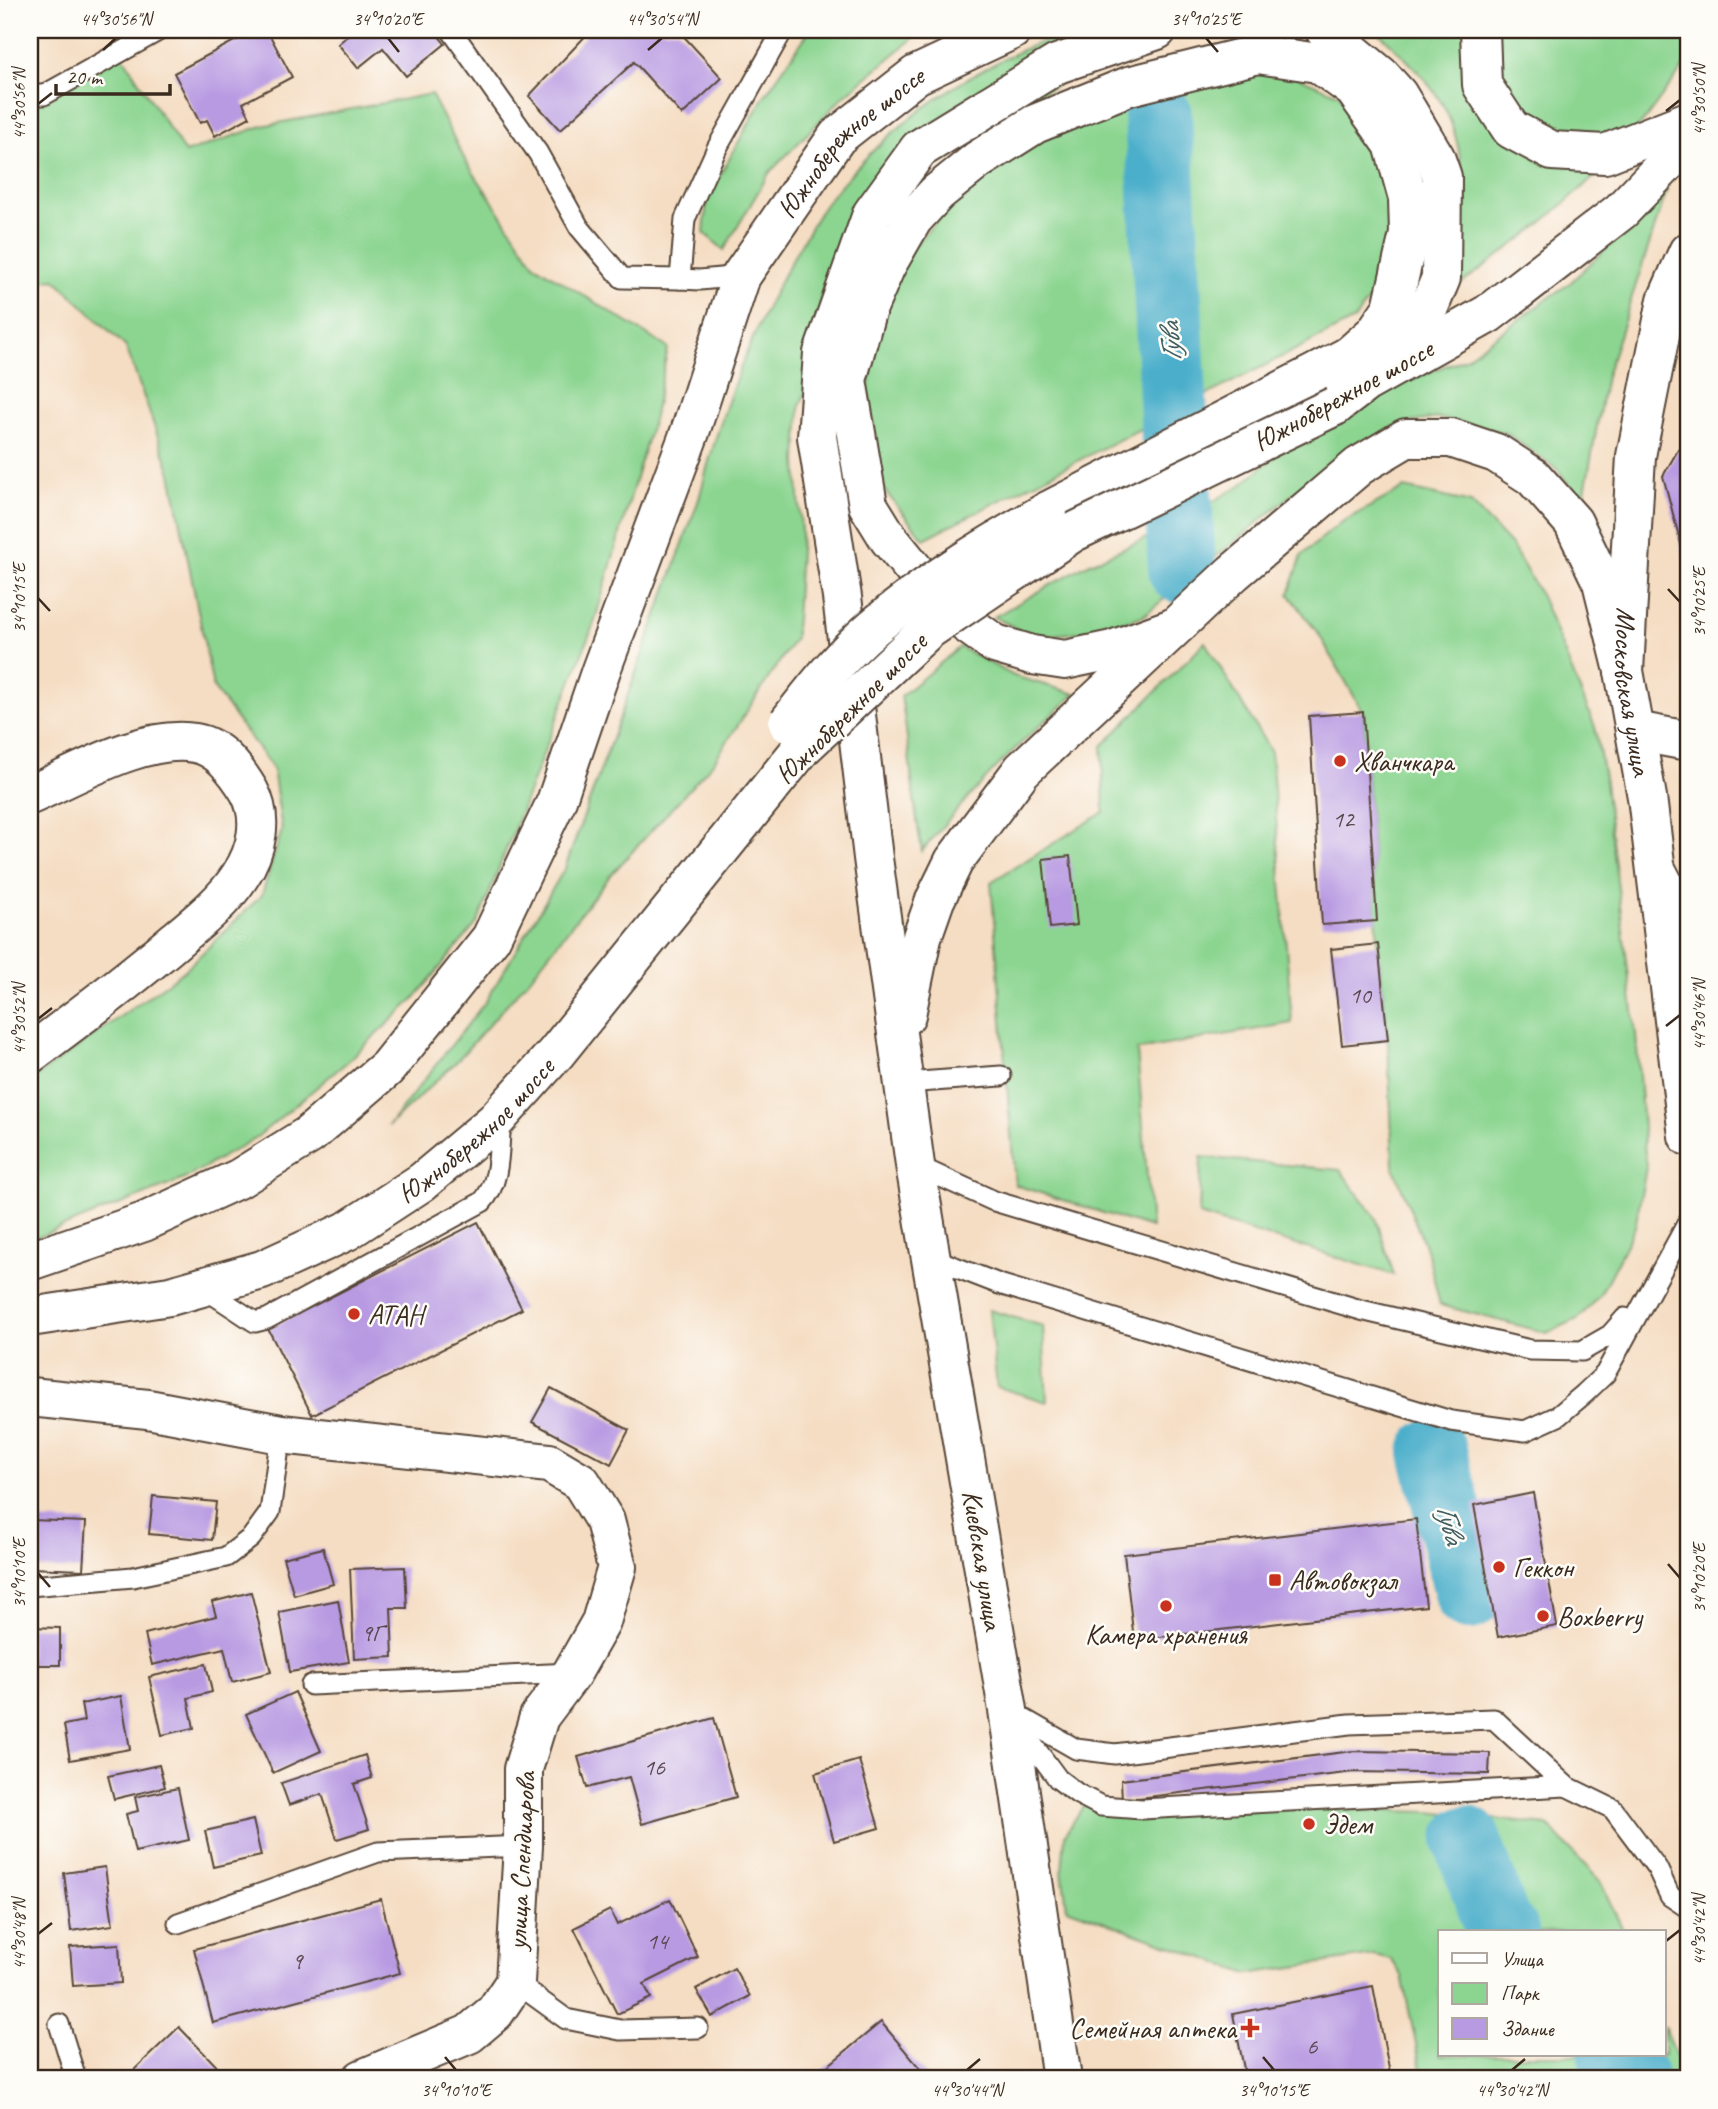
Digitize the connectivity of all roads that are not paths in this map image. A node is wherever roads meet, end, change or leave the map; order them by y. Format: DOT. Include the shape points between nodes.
graph roads {
  1 [pos="160,30"];
  2 [pos="452,30"];
  3 [pos="783,30"];
  4 [pos="1012,30"];
  5 [pos="1157,30"];
  6 [pos="1325,30"];
  7 [pos="1480,30"];
  8 [pos="30,95"];
  9 [pos="1688,121"];
  10 [pos="1688,141"];
  11 [pos="1688,252"];
  12 [pos="741,276"];
  13 [pos="680,279"];
  14 [pos="1357,369"];
  15 [pos="1170,629"];
  16 [pos="1624,671"];
  17 [pos="1635,731"];
  18 [pos="795,736"];
  19 [pos="1688,741"];
  20 [pos="30,795"];
  21 [pos="1653,841"];
  22 [pos="1688,910"];
  23 [pos="900,1041"];
  24 [pos="30,1054"];
  25 [pos="1001,1076"];
  26 [pos="905,1083"];
  27 [pos="501,1114"];
  28 [pos="1688,1136"];
  29 [pos="915,1165"];
  30 [pos="1688,1222"];
  31 [pos="932,1258"];
  32 [pos="202,1287"];
  33 [pos="1650,1287"];
  34 [pos="34,1291"];
  35 [pos="30,1397"];
  36 [pos="281,1434"];
  37 [pos="30,1586"];
  38 [pos="572,1673"];
  39 [pos="311,1685"];
  40 [pos="1008,1710"];
  41 [pos="1566,1786"];
  42 [pos="523,1846"];
  43 [pos="1688,1908"];
  44 [pos="178,1923"];
  45 [pos="515,1982"];
  46 [pos="59,2024"];
  47 [pos="698,2028"];
  48 [pos="76,2079"];
  49 [pos="362,2079"];
  50 [pos="1062,2079"];
  1 -- 8 [label="lane" via="44,95"];
  2 -- 13 [label="lane" via="538,153 579,227 622,278"];
  3 -- 13 [label="lane" via="717,148 685,219"];
  4 -- 12 [label="main road, Южнобережное шоссе" via="916,75 837,137"];
  5 -- 23 [label="main road, Киевская улица" via="1057,64 919,149 872,214 823,353 817,437"];
  6 -- 14 [label="main road" via="1398,95 1443,177 1441,278 1429,307 1402,349"];
  7 -- 9 [label="main road" via="1482,85 1511,128 1552,151 1605,154"];
  10 -- 14 [label="main road, Южнобережное шоссе" via="1621,211 1488,314"];
  11 -- 16 [label="main road, Московская улица" via="1667,300 1636,456"];
  12 -- 13 [label="lane"];
  12 -- 34 [label="main road, Южнобережное шоссе" via="690,432 556,802 491,938 387,1068 309,1135 240,1178 144,1222"];
  14 -- 15 [label="main road" via="1392,308 1409,234 1408,198 1394,144 1354,89 1318,63 1258,54 1129,86 1035,124 978,160 937,192 913,219 866,312 847,380 868,505 889,539 946,609 1007,648 1065,660 1112,650"];
  14 -- 18 [label="main road, Южнобережное шоссе, bridge" via="1335,406 1061,540 928,630"];
  14 -- 18 [label="main road, Южнобережное шоссе, bridge" via="1306,377 1048,511 954,566 872,628 829,671"];
  15 -- 16 [label="main road" via="1359,466 1406,438 1451,438 1496,453 1533,478 1573,522 1602,582"];
  15 -- 23 [label="main road" via="1022,770 954,861 922,937"];
  16 -- 17 [label="main road, Московская улица"];
  17 -- 19 [label="main road"];
  17 -- 21 [label="main road, Московская улица"];
  18 -- 27 [label="main road, Южнобережное шоссе" via="556,1053"];
  18 -- 34 [label="main road, Южнобережное шоссе" via="552,1028 490,1095 409,1164 330,1210 247,1250 157,1279"];
  20 -- 24 [label="main road" via="133,750 167,742 197,743 223,756 240,776 254,799 258,825 254,848 240,877 207,914"];
  21 -- 22 [label="lane"];
  21 -- 28 [label="main road, Московская улица"];
  23 -- 26 [label="main road, Киевская улица"];
  25 -- 26 [label="lane"];
  26 -- 29 [label="main road, Киевская улица"];
  27 -- 32 [label="main road, Южнобережное шоссе" via="422,1182 347,1231 262,1270"];
  27 -- 32 [label="lane" via="495,1181 482,1202 267,1319 255,1322 245,1318"];
  29 -- 31 [label="main road, Киевская улица"];
  29 -- 33 [label="lane" via="994,1201 1361,1310 1530,1350 1583,1351 1610,1335"];
  30 -- 33 [label="lane"];
  31 -- 33 [label="lane" via="999,1284 1451,1421 1512,1431 1525,1431 1558,1416 1605,1374"];
  31 -- 40 [label="main road, Киевская улица"];
  32 -- 34 [label="main road, Южнобережное шоссе" via="170,1296"];
  35 -- 36 [label="main road, улица Спендиарова" via="148,1409"];
  36 -- 37 [label="lane" via="270,1512 251,1538 226,1557 133,1577"];
  36 -- 38 [label="main road, улица Спендиарова" via="549,1462 581,1482 605,1521 617,1567 601,1622"];
  38 -- 39 [label="lane"];
  38 -- 42 [label="main road, улица Спендиарова" via="539,1717 523,1769"];
  40 -- 41 [label="lane" via="1076,1749 1115,1754 1349,1724 1494,1719"];
  40 -- 41 [label="lane" via="1058,1779 1101,1806 1142,1809"];
  40 -- 50 [label="main road, Киевская улица"];
  41 -- 43 [label="lane" via="1613,1809 1657,1868 1670,1896"];
  42 -- 44 [label="lane" via="378,1852"];
  42 -- 45 [label="main road, улица Спендиарова"];
  45 -- 47 [label="lane" via="566,2019 620,2030"];
  45 -- 49 [label="main road, улица Спендиарова" via="495,2012 469,2034"];
  46 -- 48 [label="lane"];
}
